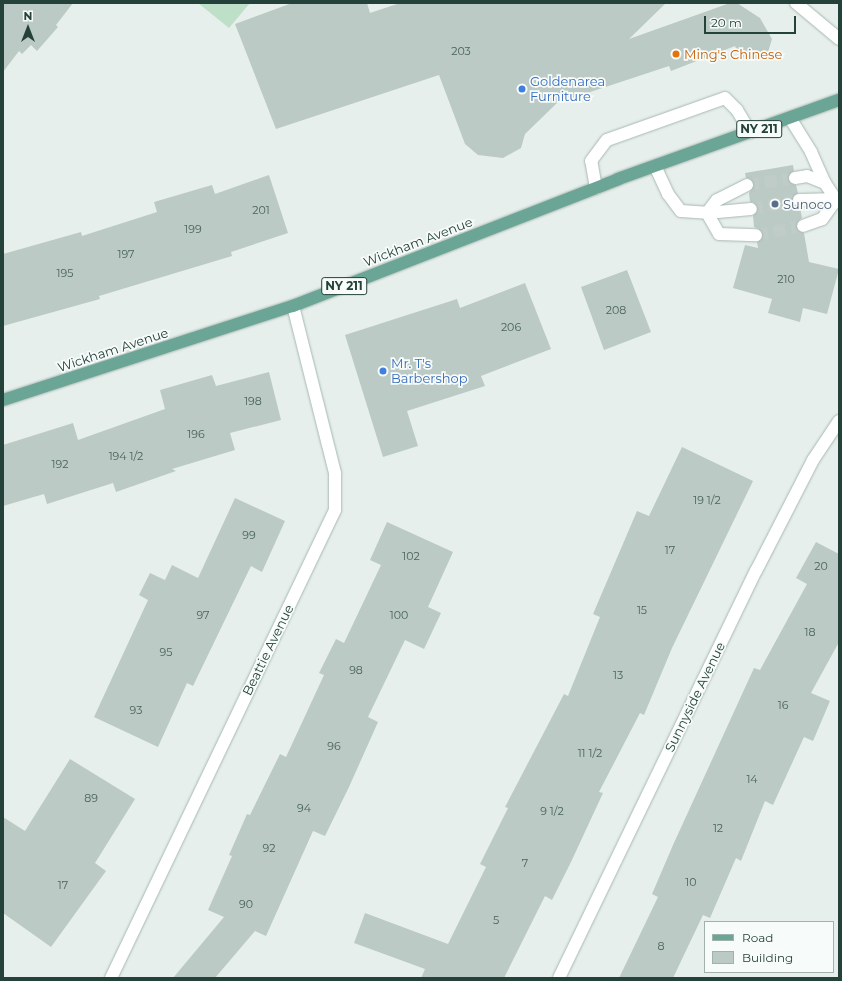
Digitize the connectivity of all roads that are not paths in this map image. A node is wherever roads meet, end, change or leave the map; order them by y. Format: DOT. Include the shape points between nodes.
graph roads {
  1 [pos="796,3"];
  2 [pos="839,39"];
  3 [pos="839,100"];
  4 [pos="790,118"];
  5 [pos="750,132"];
  6 [pos="655,166"];
  7 [pos="795,178"];
  8 [pos="825,183"];
  9 [pos="747,185"];
  10 [pos="596,188"];
  11 [pos="837,199"];
  12 [pos="799,200"];
  13 [pos="751,209"];
  14 [pos="707,213"];
  15 [pos="803,226"];
  16 [pos="756,235"];
  17 [pos="294,306"];
  18 [pos="3,400"];
  19 [pos="839,421"];
  20 [pos="111,978"];
  21 [pos="559,978"];
  1 -- 2 [label="street"];
  3 -- 4 [label="main road, Wickham Avenue / NY 211"];
  4 -- 5 [label="main road, Wickham Avenue / NY 211"];
  4 -- 8 [label="street" via="811,152"];
  5 -- 6 [label="main road, Wickham Avenue / NY 211"];
  5 -- 10 [label="street" via="737,110 725,98 607,140 591,160"];
  6 -- 10 [label="main road, Wickham Avenue / NY 211"];
  6 -- 14 [label="street" via="668,194 681,211"];
  7 -- 8 [label="street" via="807,176"];
  8 -- 11 [label="street"];
  9 -- 14 [label="street" via="717,200"];
  10 -- 17 [label="main road, Wickham Avenue / NY 211"];
  11 -- 12 [label="street"];
  11 -- 15 [label="street" via="822,218"];
  13 -- 14 [label="street"];
  14 -- 16 [label="street" via="719,234"];
  17 -- 18 [label="main road, Wickham Avenue / NY 211"];
  17 -- 20 [label="street, Beattie Avenue" via="335,473 335,510"];
  19 -- 21 [label="street, Sunnyside Avenue" via="813,460 760,564"];
}
